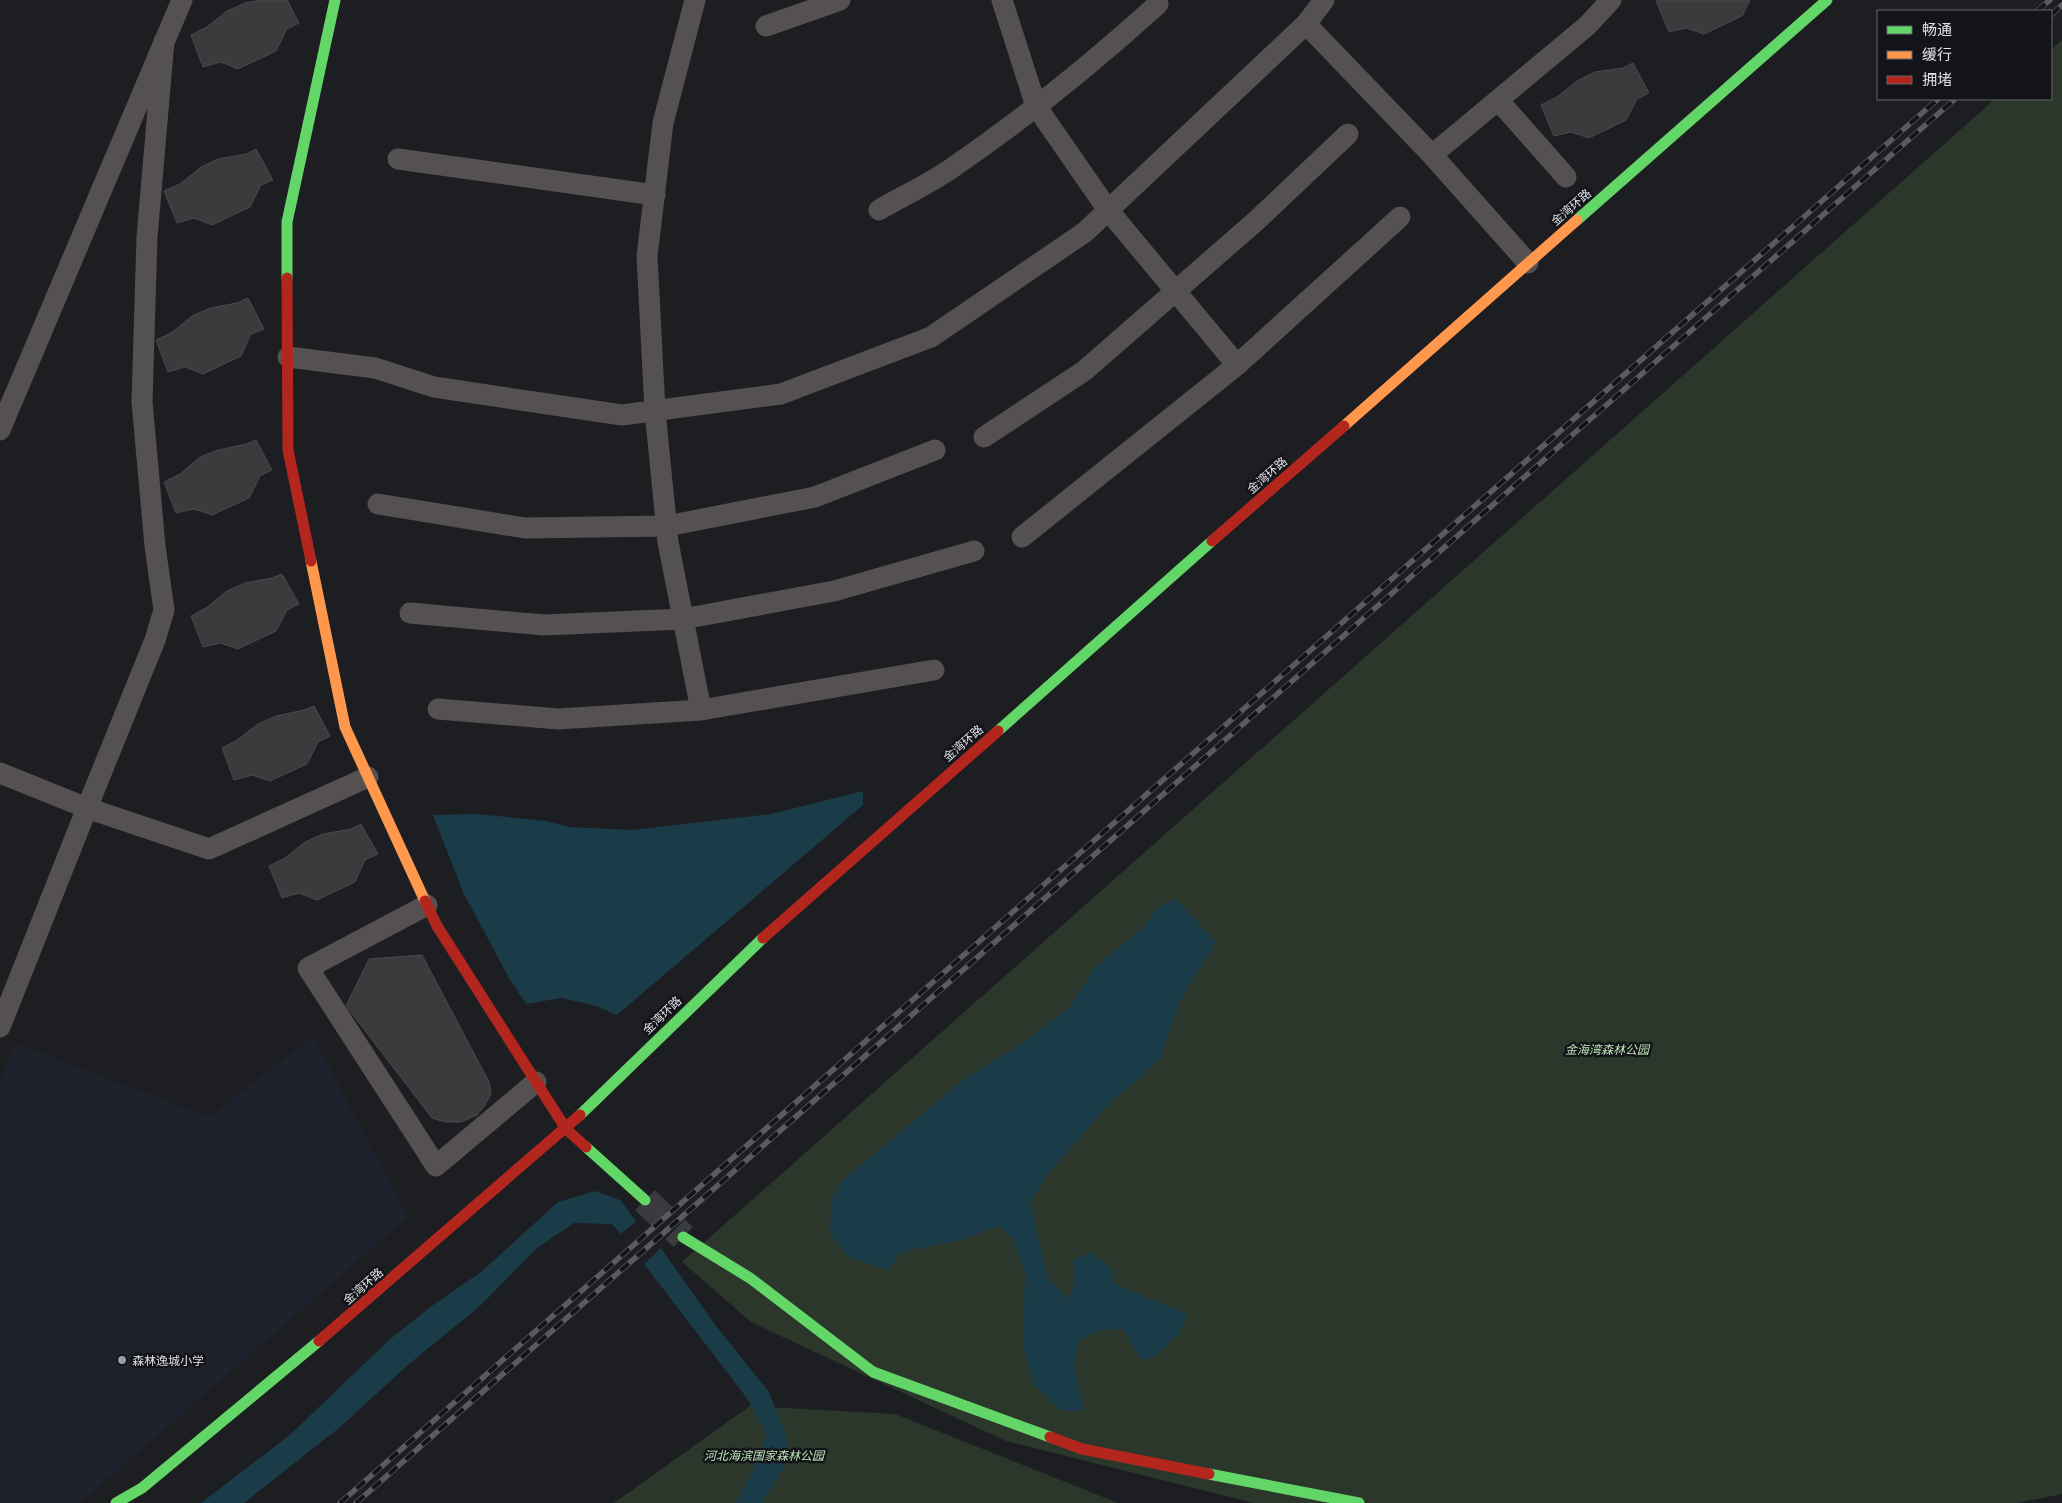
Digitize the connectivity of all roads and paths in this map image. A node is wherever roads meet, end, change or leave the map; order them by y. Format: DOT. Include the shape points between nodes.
graph roads {
  1 [pos="182,0"];
  2 [pos="335,0"];
  3 [pos="840,0"];
  4 [pos="1002,0"];
  5 [pos="1324,0"];
  6 [pos="1610,0"];
  7 [pos="1826,0"];
  8 [pos="692,1"];
  9 [pos="1158,4"];
  10 [pos="1306,24"];
  11 [pos="766,26"];
  12 [pos="164,41"];
  13 [pos="1498,100"];
  14 [pos="1036,106"];
  15 [pos="1348,134"];
  16 [pos="1432,155"];
  17 [pos="398,159"];
  18 [pos="1566,177"];
  19 [pos="654,195"];
  20 [pos="879,210"];
  21 [pos="1108,210"];
  22 [pos="1400,217"];
  23 [pos="1528,263"];
  24 [pos="1176,292"];
  25 [pos="288,357"];
  26 [pos="1237,364"];
  27 [pos="655,411"];
  28 [pos="0,430"];
  29 [pos="984,437"];
  30 [pos="935,450"];
  31 [pos="378,504"];
  32 [pos="666,526"];
  33 [pos="1022,537"];
  34 [pos="974,551"];
  35 [pos="410,613"];
  36 [pos="683,619"];
  37 [pos="934,670"];
  38 [pos="438,709"];
  39 [pos="701,710"];
  40 [pos="0,773"];
  41 [pos="368,777"];
  42 [pos="87,808"];
  43 [pos="427,905"];
  44 [pos="0,1027"];
  45 [pos="536,1082"];
  46 [pos="566,1129"];
  47 [pos="645,1200"];
  48 [pos="683,1237"];
  49 [pos="116,1503"];
  50 [pos="1359,1503"];
  1 -- 12 [label="street"];
  2 -- 25 [label="main road" via="287,222"];
  3 -- 11 [label="street"];
  4 -- 14 [label="street"];
  5 -- 10 [label="street"];
  6 -- 13 [label="street" via="1588,25"];
  7 -- 23 [label="main road, 金湾环路"];
  8 -- 19 [label="street" via="663,123"];
  9 -- 14 [label="street"];
  10 -- 16 [label="street"];
  10 -- 21 [label="street"];
  12 -- 28 [label="street"];
  12 -- 42 [label="street" via="146,237 142,402 164,610"];
  13 -- 16 [label="street"];
  13 -- 18 [label="street"];
  14 -- 20 [label="street" via="950,170"];
  14 -- 21 [label="street"];
  15 -- 24 [label="street"];
  16 -- 23 [label="street"];
  17 -- 19 [label="street"];
  19 -- 27 [label="street" via="647,256"];
  21 -- 24 [label="street"];
  21 -- 27 [label="street" via="1085,232 931,337 781,394"];
  22 -- 26 [label="street"];
  23 -- 46 [label="main road, 金湾环路" via="742,956"];
  24 -- 26 [label="street"];
  24 -- 29 [label="street" via="1084,371"];
  25 -- 27 [label="street" via="375,368 434,387 622,416"];
  25 -- 41 [label="main road" via="288,450 345,727"];
  26 -- 33 [label="street"];
  27 -- 32 [label="street"];
  30 -- 32 [label="street" via="815,497"];
  31 -- 32 [label="street" via="525,528"];
  32 -- 36 [label="street"];
  34 -- 36 [label="street" via="834,591"];
  35 -- 36 [label="street" via="544,625"];
  36 -- 39 [label="street"];
  37 -- 39 [label="street"];
  38 -- 39 [label="street" via="558,719"];
  40 -- 42 [label="street"];
  41 -- 42 [label="street" via="209,849"];
  41 -- 43 [label="main road"];
  42 -- 44 [label="street"];
  43 -- 45 [label="main road"];
  43 -- 45 [label="street" via="308,968 436,1166"];
  45 -- 46 [label="main road"];
  46 -- 47 [label="main road"];
  46 -- 49 [label="main road, 金湾环路" via="284,1372 142,1488"];
  48 -- 50 [label="main road" via="750,1278 873,1372 1082,1449"];
}
